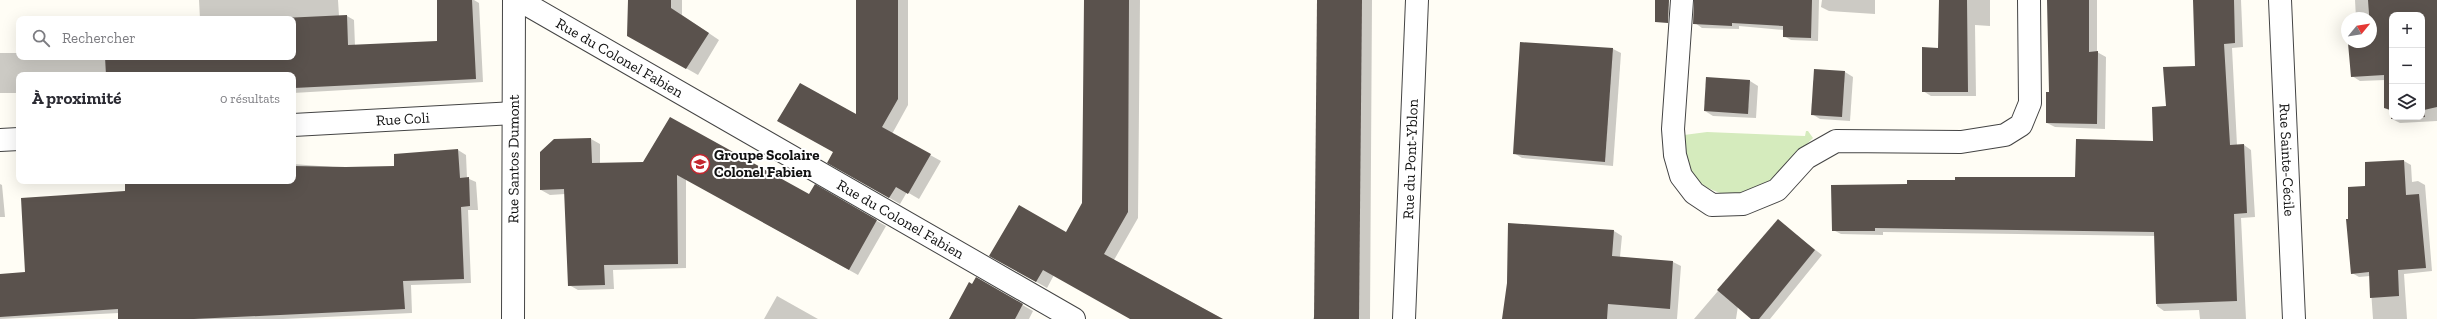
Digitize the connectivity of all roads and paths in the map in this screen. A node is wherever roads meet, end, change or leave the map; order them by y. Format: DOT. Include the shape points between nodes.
graph roads {
  1 [pos="514,0"];
  2 [pos="518,0"];
  3 [pos="1417,0"];
  4 [pos="1682,0"];
  5 [pos="2029,0"];
  6 [pos="2280,0"];
  7 [pos="513,113"];
  8 [pos="296,125"];
  9 [pos="16,139"];
  10 [pos="0,140"];
  11 [pos="513,319"];
  12 [pos="1074,319"];
  13 [pos="1404,319"];
  14 [pos="2294,319"];
  1 -- 7 [label="street, Rue Santos Dumont"];
  2 -- 12 [label="street, Rue du Colonel Fabien"];
  3 -- 13 [label="street, Rue du Pont-Yblon"];
  4 -- 5 [label="street" via="1673,129 1675,155 1681,176 1694,193 1712,205 1743,204 1777,190 1806,158 1836,141 1961,142 2005,135 2021,125 2030,103"];
  6 -- 14 [label="street, Rue Sainte-Cécile"];
  7 -- 8 [label="street, Rue Coli"];
  7 -- 11 [label="street, Rue Santos Dumont"];
  9 -- 10 [label="street"];
}
